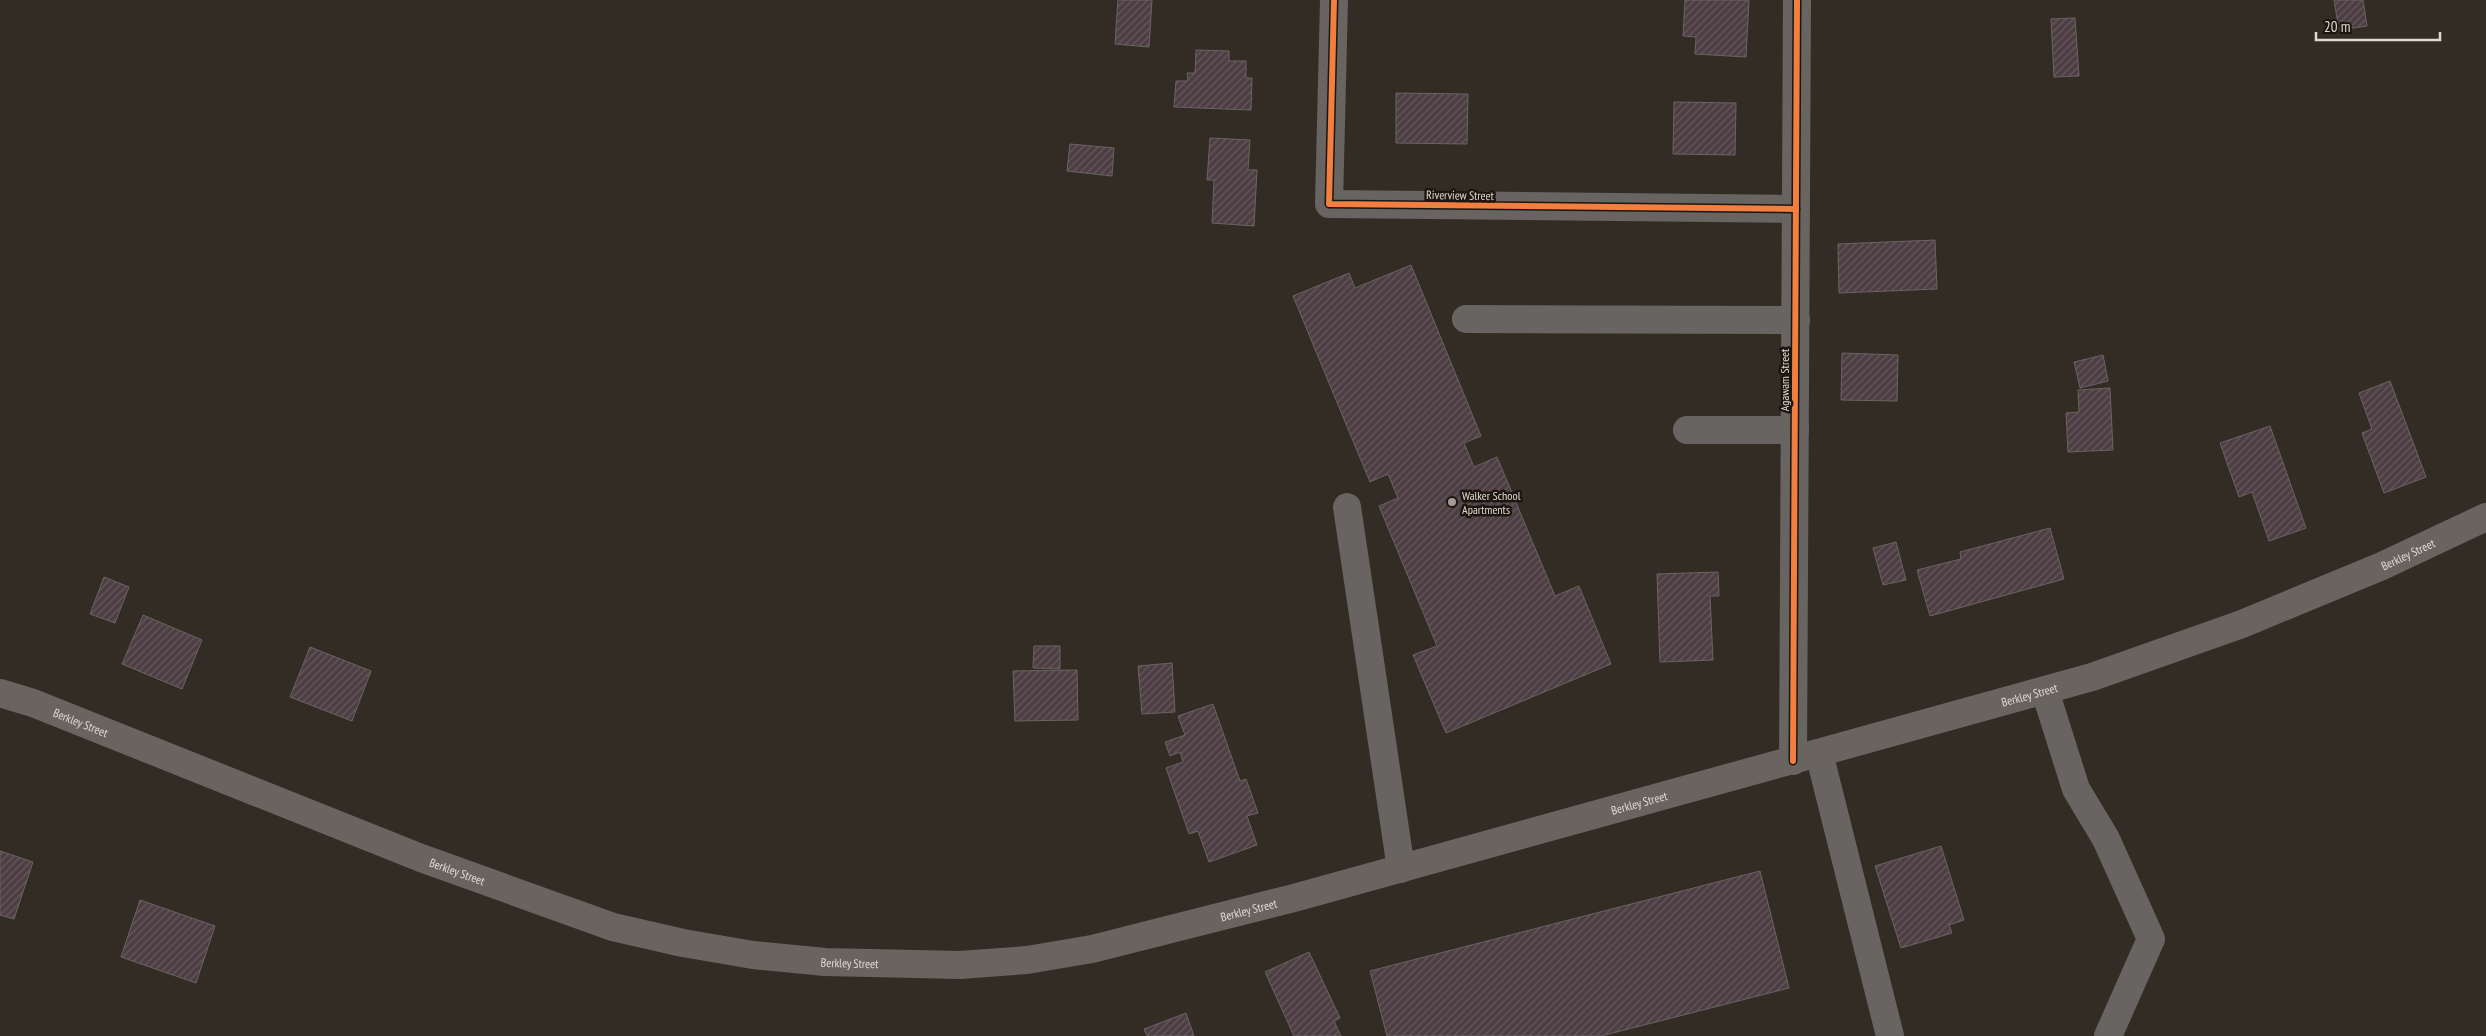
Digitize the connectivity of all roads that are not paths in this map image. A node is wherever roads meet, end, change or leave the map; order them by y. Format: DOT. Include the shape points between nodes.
graph roads {
  1 [pos="1334,0"];
  2 [pos="1798,0"];
  3 [pos="1796,209"];
  4 [pos="1466,319"];
  5 [pos="1796,320"];
  6 [pos="1687,430"];
  7 [pos="1795,430"];
  8 [pos="1347,507"];
  9 [pos="2486,517"];
  10 [pos="2045,690"];
  11 [pos="0,692"];
  12 [pos="1819,753"];
  13 [pos="1793,761"];
  14 [pos="1401,869"];
  15 [pos="1890,1036"];
  16 [pos="2108,1036"];
  1 -- 3 [label="street, Riverview Street" via="1329,204"];
  2 -- 3 [label="street, Agawam Street"];
  3 -- 5 [label="street, Agawam Street"];
  4 -- 5 [label="street"];
  5 -- 7 [label="street, Agawam Street"];
  6 -- 7 [label="street"];
  7 -- 13 [label="street, Agawam Street"];
  8 -- 14 [label="street"];
  9 -- 10 [label="main road, Berkley Street" via="2382,566 2242,624 2169,652"];
  10 -- 12 [label="main road, Berkley Street"];
  10 -- 16 [label="street" via="2076,789 2106,839 2151,939"];
  11 -- 14 [label="main road, Berkley Street" via="541,903 613,927 753,954 892,965 960,966 1028,960 1101,947"];
  12 -- 13 [label="main road, Berkley Street"];
  12 -- 15 [label="street"];
  13 -- 14 [label="main road, Berkley Street"];
}
